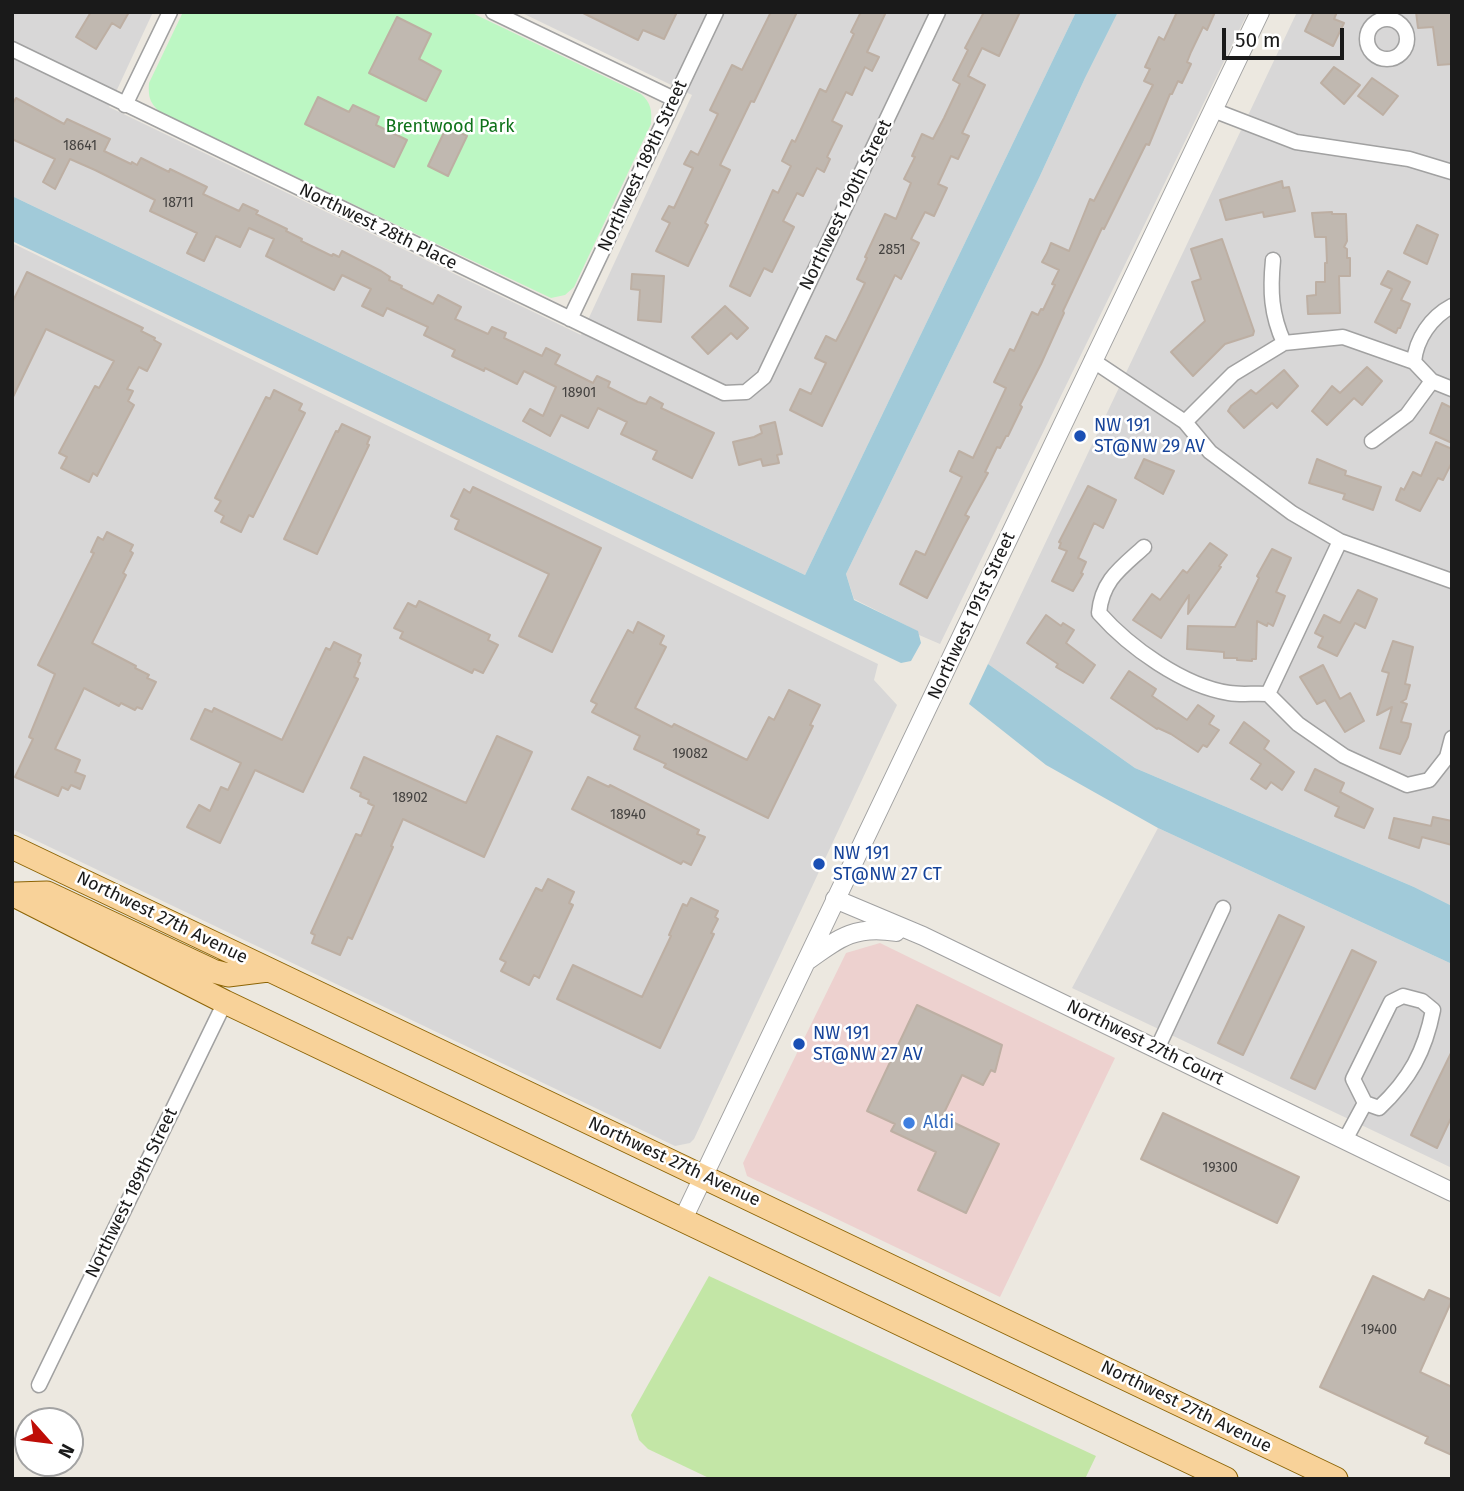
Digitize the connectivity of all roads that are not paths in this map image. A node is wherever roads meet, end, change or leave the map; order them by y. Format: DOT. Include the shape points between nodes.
graph roads {
  1 [pos="170,12"];
  2 [pos="493,12"];
  3 [pos="716,12"];
  4 [pos="938,12"];
  5 [pos="1259,12"];
  6 [pos="12,49"];
  7 [pos="674,99"];
  8 [pos="125,105"];
  9 [pos="1213,110"];
  10 [pos="1452,172"];
  11 [pos="1273,260"];
  12 [pos="1452,306"];
  13 [pos="570,319"];
  14 [pos="1284,343"];
  15 [pos="1092,360"];
  16 [pos="1414,362"];
  17 [pos="1433,381"];
  18 [pos="1452,389"];
  19 [pos="746,392"];
  20 [pos="1185,422"];
  21 [pos="1371,441"];
  22 [pos="1340,541"];
  23 [pos="1144,547"];
  24 [pos="1452,581"];
  25 [pos="1268,694"];
  26 [pos="1452,738"];
  27 [pos="12,847"];
  28 [pos="13,894"];
  29 [pos="835,899"];
  30 [pos="1223,908"];
  31 [pos="923,936"];
  32 [pos="803,965"];
  33 [pos="270,970"];
  34 [pos="225,1002"];
  35 [pos="1157,1049"];
  36 [pos="1365,1103"];
  37 [pos="1345,1140"];
  38 [pos="703,1176"];
  39 [pos="1452,1192"];
  40 [pos="683,1219"];
  41 [pos="39,1385"];
  42 [pos="1226,1479"];
  43 [pos="1336,1479"];
  1 -- 8 [label="street"];
  2 -- 7 [label="street"];
  3 -- 7 [label="street, Northwest 189th Street"];
  4 -- 19 [label="street, Northwest 190th Street" via="764,377"];
  5 -- 9 [label="street, Northwest 191st Street"];
  6 -- 8 [label="street, Northwest 28th Place"];
  7 -- 13 [label="street, Northwest 189th Street"];
  8 -- 13 [label="street, Northwest 28th Place"];
  9 -- 10 [label="street" via="1296,142 1409,159"];
  9 -- 15 [label="street, Northwest 191st Street"];
  11 -- 14 [label="street" via="1270,289"];
  12 -- 16 [label="street" via="1428,326 1415,349"];
  13 -- 19 [label="street, Northwest 28th Place" via="724,393"];
  14 -- 16 [label="street" via="1343,337"];
  14 -- 20 [label="street" via="1233,374"];
  15 -- 20 [label="street"];
  15 -- 29 [label="street, Northwest 191st Street"];
  16 -- 17 [label="street"];
  17 -- 18 [label="street"];
  17 -- 21 [label="street" via="1407,415"];
  20 -- 22 [label="street" via="1210,452 1292,513"];
  22 -- 24 [label="street"];
  22 -- 25 [label="street"];
  23 -- 25 [label="street" via="1113,574 1101,597 1099,613 1146,655 1190,681 1228,693"];
  25 -- 26 [label="street" via="1298,724 1344,756 1407,785 1429,780 1447,757"];
  27 -- 33 [label="main road, Northwest 27th Avenue"];
  28 -- 33 [label="main road" via="47,893 213,971 228,975"];
  28 -- 34 [label="main road"];
  29 -- 31 [label="street, Northwest 27th Court"];
  29 -- 32 [label="street, Northwest 191st Street"];
  30 -- 35 [label="street"];
  31 -- 32 [label="street" via="858,930"];
  31 -- 35 [label="street, Northwest 27th Court"];
  32 -- 38 [label="street, Northwest 191st Street"];
  33 -- 38 [label="main road, Northwest 27th Avenue"];
  34 -- 40 [label="main road"];
  34 -- 41 [label="street, Northwest 189th Street"];
  35 -- 37 [label="street, Northwest 27th Court"];
  36 -- 36 [label="street" via="1353,1079 1391,1002 1403,996 1422,1001 1433,1010 1427,1040 1399,1089 1379,1108"];
  36 -- 37 [label="street"];
  37 -- 39 [label="street, Northwest 27th Court"];
  38 -- 40 [label="street, Northwest 191st Street"];
  38 -- 43 [label="main road, Northwest 27th Avenue"];
  40 -- 42 [label="main road"];
}
